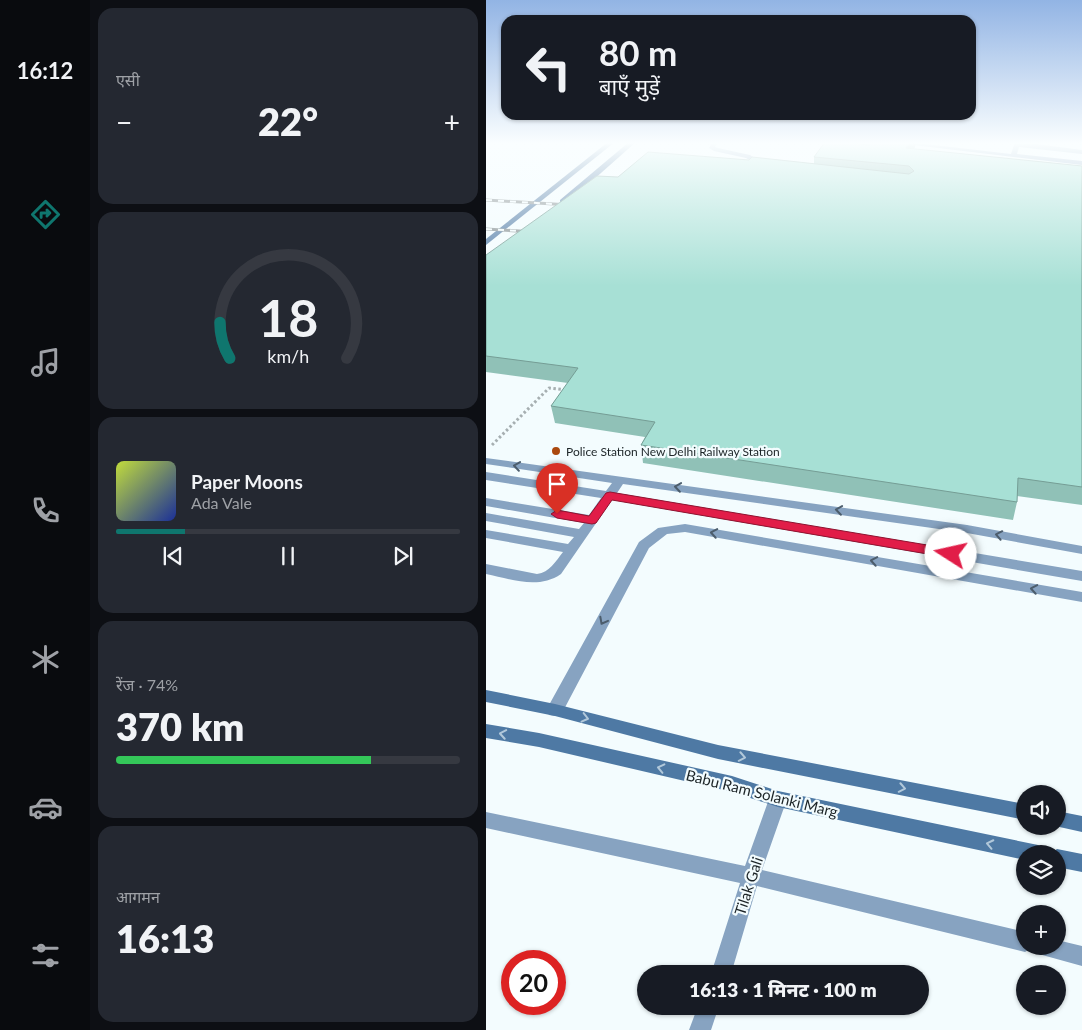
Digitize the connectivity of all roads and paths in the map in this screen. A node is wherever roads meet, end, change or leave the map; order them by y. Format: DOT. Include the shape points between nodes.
graph roads {
  1 [pos="552,190"];
  2 [pos="577,190"];
  3 [pos="560,205"];
  4 [pos="486,243"];
  5 [pos="568,390"];
  6 [pos="486,452"];
  7 [pos="486,461"];
  8 [pos="486,476"];
  9 [pos="621,479"];
  10 [pos="610,496"];
  11 [pos="486,502"];
  12 [pos="486,517"];
  13 [pos="592,520"];
  14 [pos="486,534"];
  15 [pos="583,534"];
  16 [pos="572,549"];
  17 [pos="1082,550"];
  18 [pos="486,569"];
  19 [pos="1082,576"];
  20 [pos="1082,597"];
  21 [pos="486,696"];
  22 [pos="555,710"];
  23 [pos="486,731"];
  24 [pos="778,799"];
  25 [pos="1016,810"];
  26 [pos="486,820"];
  27 [pos="1066,821"];
  28 [pos="1082,824"];
  29 [pos="1016,849"];
  30 [pos="1066,860"];
  31 [pos="1082,863"];
  32 [pos="751,876"];
  33 [pos="1016,940"];
  34 [pos="1066,952"];
  35 [pos="1082,956"];
  36 [pos="724,965"];
  37 [pos="706,1015"];
  38 [pos="700,1030"];
  1 -- 4 [label="main road"];
  2 -- 3 [label="main road"];
  5 -- 6 [label="path" via="549,388"];
  9 -- 7 [label="street, one-way"];
  8 -- 10 [label="street"];
  9 -- 10 [label="street"];
  17 -- 9 [label="street, one-way" via="967,529"];
  10 -- 13 [label="street"];
  10 -- 19 [label="street"];
  11 -- 13 [label="street"];
  12 -- 15 [label="street"];
  13 -- 15 [label="street"];
  14 -- 16 [label="street"];
  15 -- 16 [label="street"];
  16 -- 18 [label="street" via="556,571 547,577 537,579"];
  20 -- 22 [label="street, one-way" via="668,528 644,545"];
  21 -- 22 [label="main road"];
  22 -- 25 [label="main road, one-way" via="718,752"];
  24 -- 23 [label="main road, Babu Ram Solanki Marg, one-way" via="722,782"];
  29 -- 24 [label="main road, Babu Ram Solanki Marg, one-way"];
  24 -- 32 [label="street, Tilak Gali"];
  26 -- 32 [label="street"];
  27 -- 28 [label="main road"];
  30 -- 31 [label="main road"];
  32 -- 33 [label="street"];
  32 -- 36 [label="street, Tilak Gali"];
  34 -- 35 [label="street"];
  37 -- 38 [label="street"];
}
